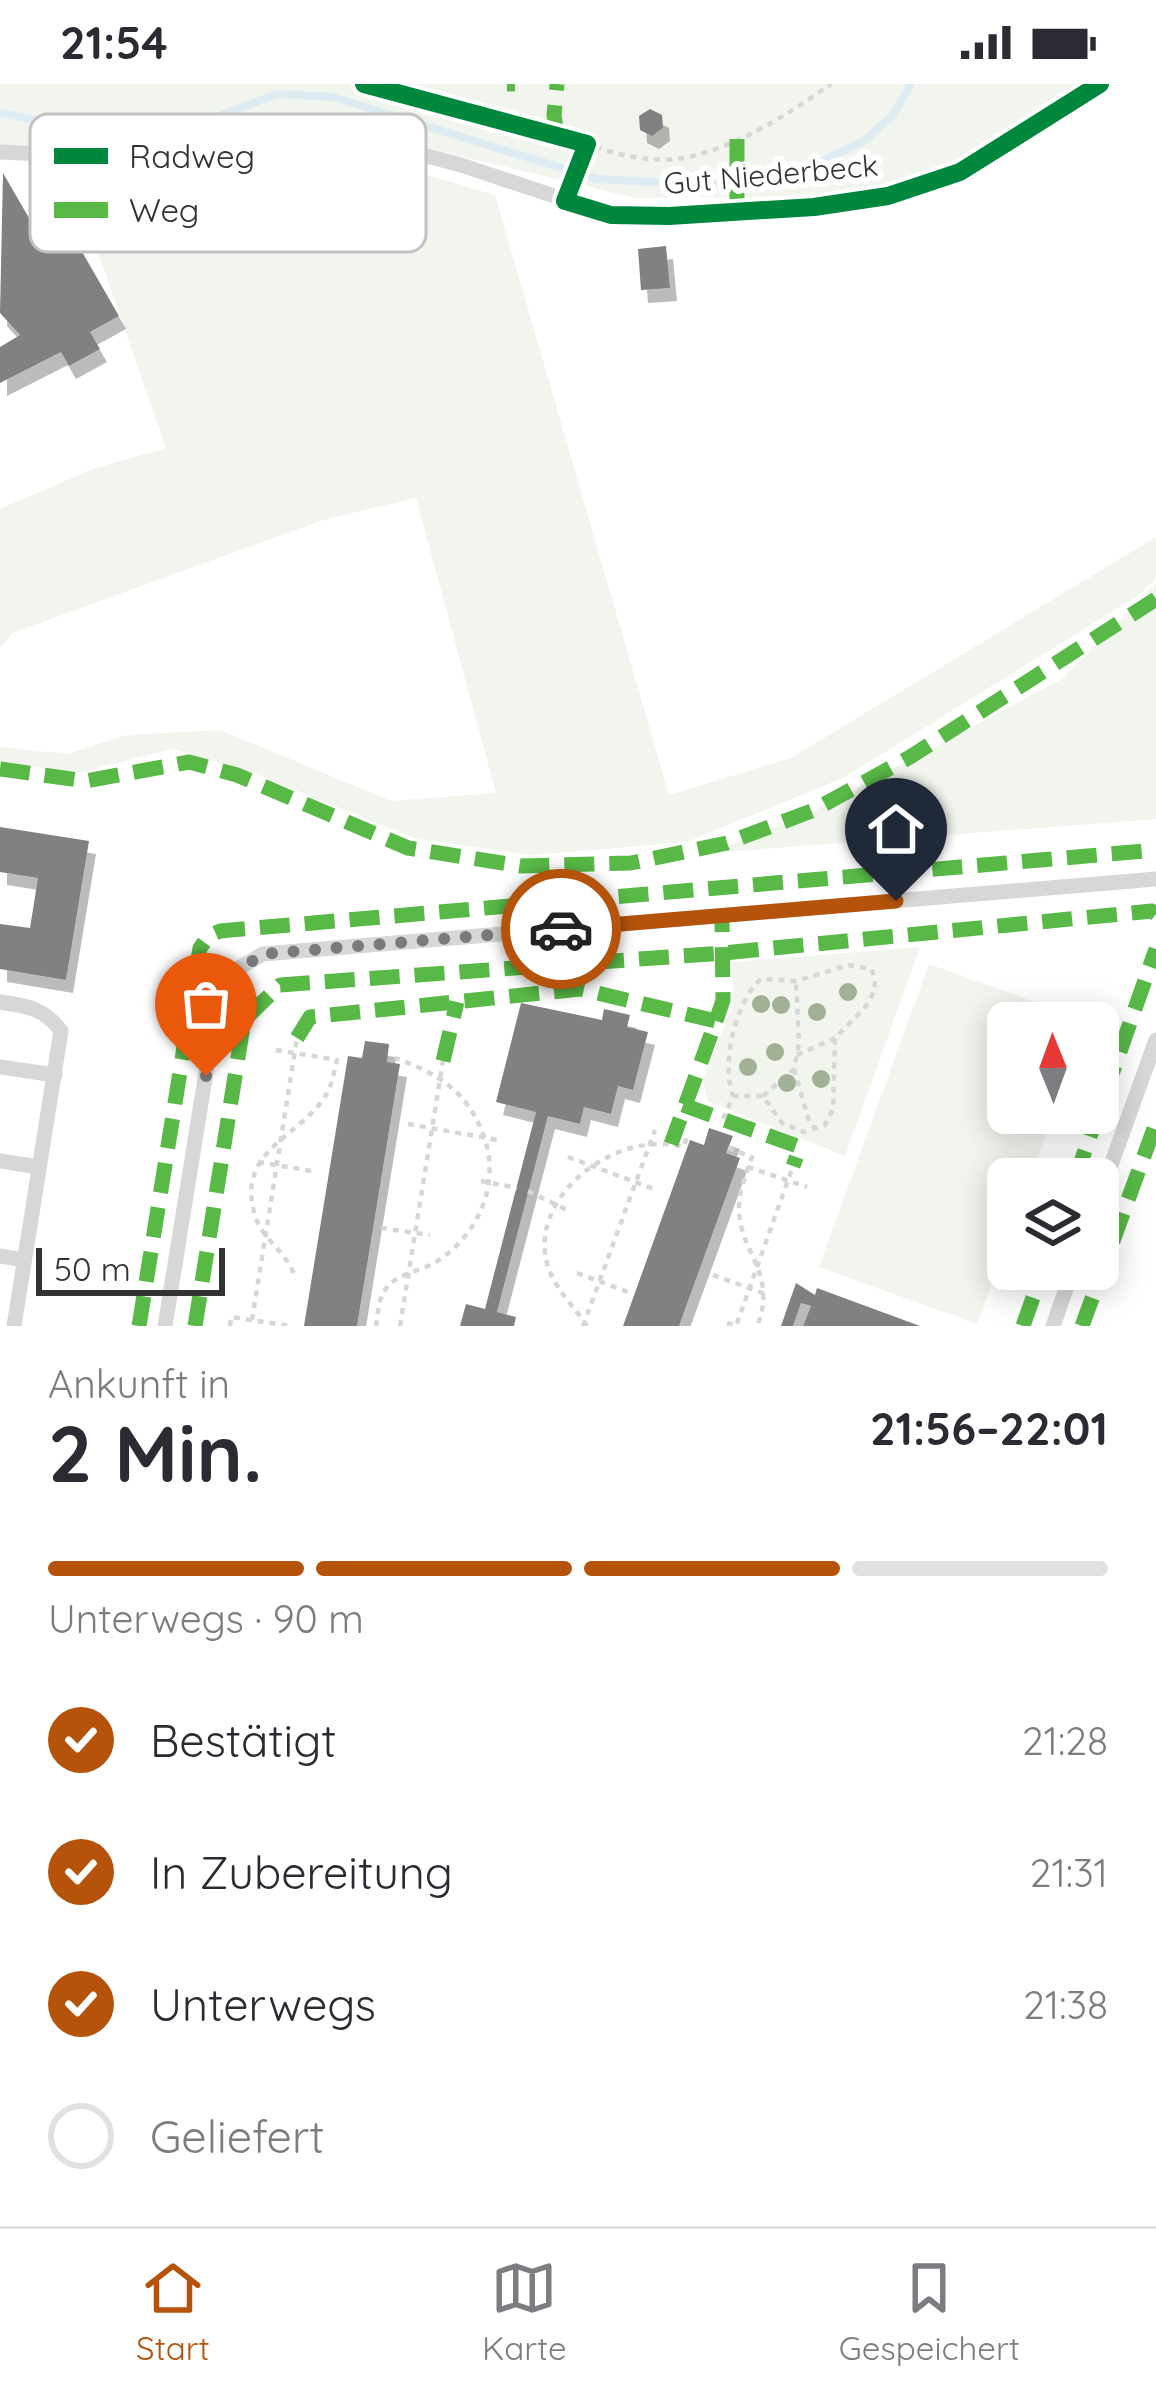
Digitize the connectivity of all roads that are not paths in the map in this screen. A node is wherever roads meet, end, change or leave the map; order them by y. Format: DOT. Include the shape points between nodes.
graph roads {
  1 [pos="1100,84"];
  2 [pos="0,152"];
  3 [pos="30,154"];
  4 [pos="426,156"];
  5 [pos="1156,879"];
  6 [pos="0,1002"];
  7 [pos="1156,1040"];
  8 [pos="0,1067"];
  9 [pos="55,1075"];
  10 [pos="1113,1158"];
  11 [pos="0,1161"];
  12 [pos="39,1167"];
  13 [pos="0,1256"];
  14 [pos="24,1259"];
  15 [pos="1066,1290"];
  16 [pos="14,1326"];
  17 [pos="165,1326"];
  18 [pos="1053,1326"];
  1 -- 4 [label="lane, Gut Niederbeck" via="934,183 814,207 611,215"];
  2 -- 3 [label="lane, Gut Niederbeck"];
  5 -- 17 [label="lane" via="263,954 219,992"];
  6 -- 9 [label="lane" via="49,1015 61,1030"];
  7 -- 10 [label="lane"];
  8 -- 9 [label="lane"];
  9 -- 12 [label="lane"];
  11 -- 12 [label="lane"];
  12 -- 14 [label="lane"];
  13 -- 14 [label="lane"];
  14 -- 16 [label="lane"];
  15 -- 18 [label="lane"];
}
